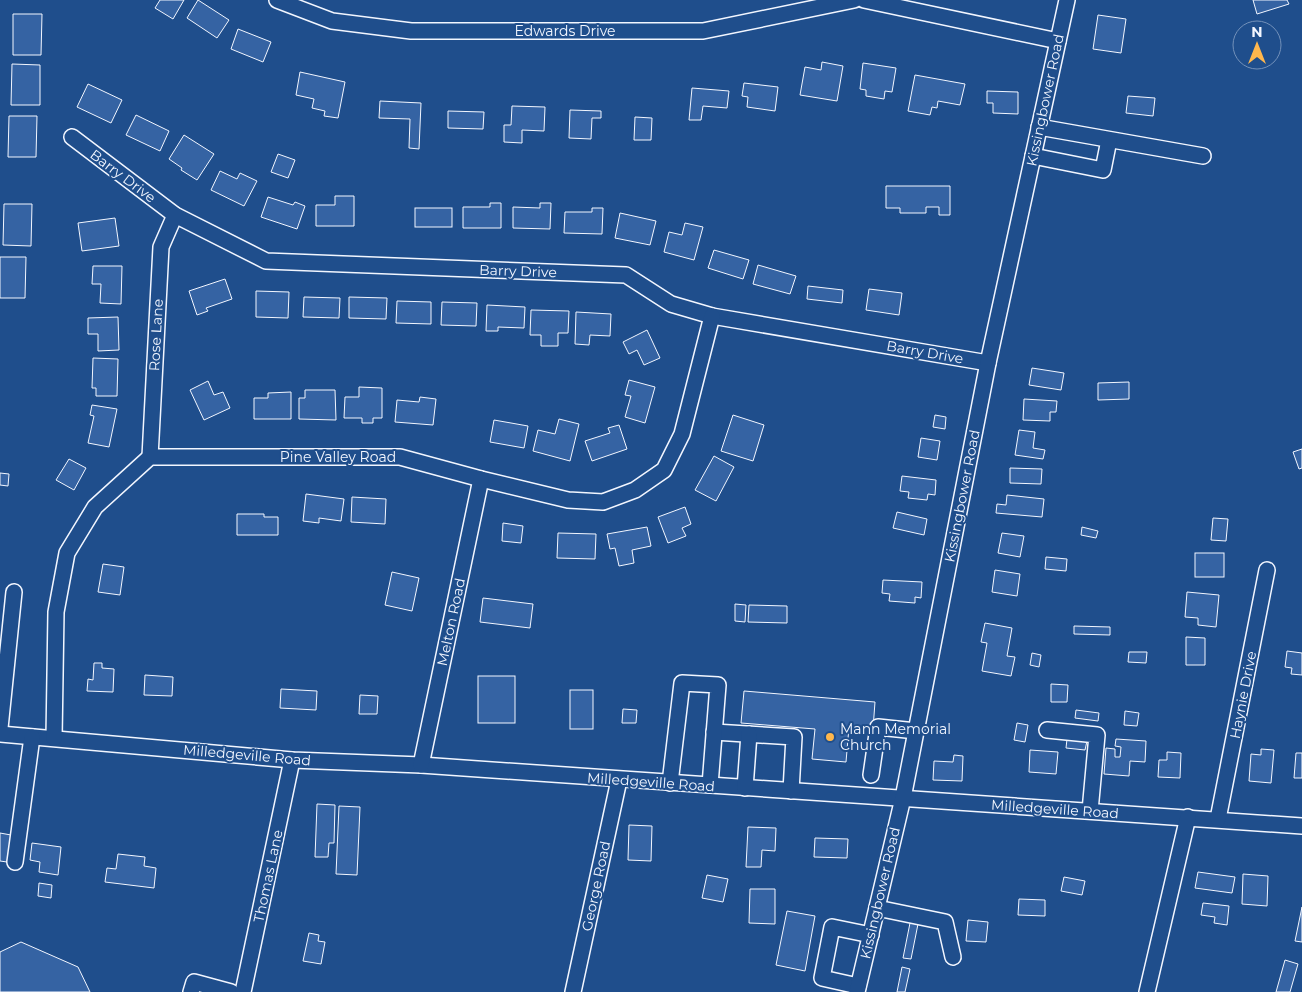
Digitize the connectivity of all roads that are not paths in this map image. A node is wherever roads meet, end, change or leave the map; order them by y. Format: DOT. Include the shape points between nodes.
graph roads {
  1 [pos="278,0"];
  2 [pos="854,0"];
  3 [pos="864,0"];
  4 [pos="1067,0"];
  5 [pos="1058,41"];
  6 [pos="1039,127"];
  7 [pos="72,137"];
  8 [pos="1109,140"];
  9 [pos="1033,156"];
  10 [pos="1203,156"];
  11 [pos="175,215"];
  12 [pos="712,316"];
  13 [pos="988,362"];
  14 [pos="150,458"];
  15 [pos="481,479"];
  16 [pos="1267,570"];
  17 [pos="14,592"];
  18 [pos="0,728"];
  19 [pos="1047,730"];
  20 [pos="916,731"];
  21 [pos="714,732"];
  22 [pos="0,734"];
  23 [pos="749,734"];
  24 [pos="32,737"];
  25 [pos="54,738"];
  26 [pos="292,760"];
  27 [pos="421,765"];
  28 [pos="871,775"];
  29 [pos="619,780"];
  30 [pos="670,783"];
  31 [pos="710,786"];
  32 [pos="745,788"];
  33 [pos="791,791"];
  34 [pos="903,798"];
  35 [pos="1090,811"];
  36 [pos="1188,817"];
  37 [pos="1218,819"];
  38 [pos="1302,826"];
  39 [pos="15,862"];
  40 [pos="877,908"];
  41 [pos="871,935"];
  42 [pos="953,957"];
  43 [pos="858,989"];
  44 [pos="191,992"];
  45 [pos="231,992"];
  46 [pos="244,992"];
  47 [pos="573,992"];
  48 [pos="1147,992"];
  1 -- 2 [label="street, Edwards Drive" via="332,21 411,31 703,31"];
  3 -- 5 [label="street"];
  4 -- 5 [label="street, Kissingbower Road"];
  5 -- 6 [label="street, Kissingbower Road"];
  6 -- 8 [label="street"];
  6 -- 9 [label="street, Kissingbower Road"];
  7 -- 11 [label="street, Barry Drive"];
  8 -- 9 [label="street" via="1103,170"];
  8 -- 10 [label="street"];
  9 -- 13 [label="street, Kissingbower Road"];
  11 -- 12 [label="street, Barry Drive" via="266,261 626,275 672,304"];
  11 -- 14 [label="street, Rose Lane" via="161,246"];
  12 -- 13 [label="street, Barry Drive"];
  12 -- 15 [label="street, Pine Valley Road" via="682,434 664,470 635,490 603,502 568,500"];
  13 -- 20 [label="street, Kissingbower Road"];
  14 -- 15 [label="street, Pine Valley Road" via="400,457"];
  14 -- 25 [label="street" via="95,507 67,553 56,612"];
  15 -- 27 [label="street, Melton Road"];
  16 -- 37 [label="street, Haynie Drive"];
  17 -- 18 [label="street"];
  19 -- 35 [label="street" via="1097,735"];
  20 -- 28 [label="street" via="878,727"];
  20 -- 34 [label="street, Kissingbower Road"];
  21 -- 23 [label="street"];
  21 -- 30 [label="street" via="718,685 682,683"];
  21 -- 31 [label="street"];
  22 -- 24 [label="street, Milledgeville Road"];
  23 -- 32 [label="street"];
  23 -- 33 [label="street" via="794,737"];
  24 -- 25 [label="street, Milledgeville Road"];
  24 -- 39 [label="street"];
  25 -- 26 [label="street, Milledgeville Road"];
  26 -- 27 [label="street, Milledgeville Road"];
  26 -- 46 [label="street, Thomas Lane"];
  27 -- 29 [label="street, Milledgeville Road"];
  29 -- 30 [label="street, Milledgeville Road"];
  29 -- 47 [label="street, George Road"];
  30 -- 31 [label="street, Milledgeville Road"];
  31 -- 32 [label="street, Milledgeville Road"];
  32 -- 33 [label="street, Milledgeville Road"];
  33 -- 34 [label="street, Milledgeville Road"];
  34 -- 35 [label="street, Milledgeville Road"];
  34 -- 40 [label="street, Kissingbower Road"];
  35 -- 36 [label="street, Milledgeville Road"];
  36 -- 37 [label="street, Milledgeville Road"];
  36 -- 48 [label="street"];
  37 -- 38 [label="street, Milledgeville Road"];
  40 -- 41 [label="street, Kissingbower Road"];
  40 -- 42 [label="street" via="946,922"];
  41 -- 43 [label="street, Kissingbower Road"];
  41 -- 43 [label="street" via="832,927 822,978"];
  44 -- 45 [label="street" via="194,982"];
}
